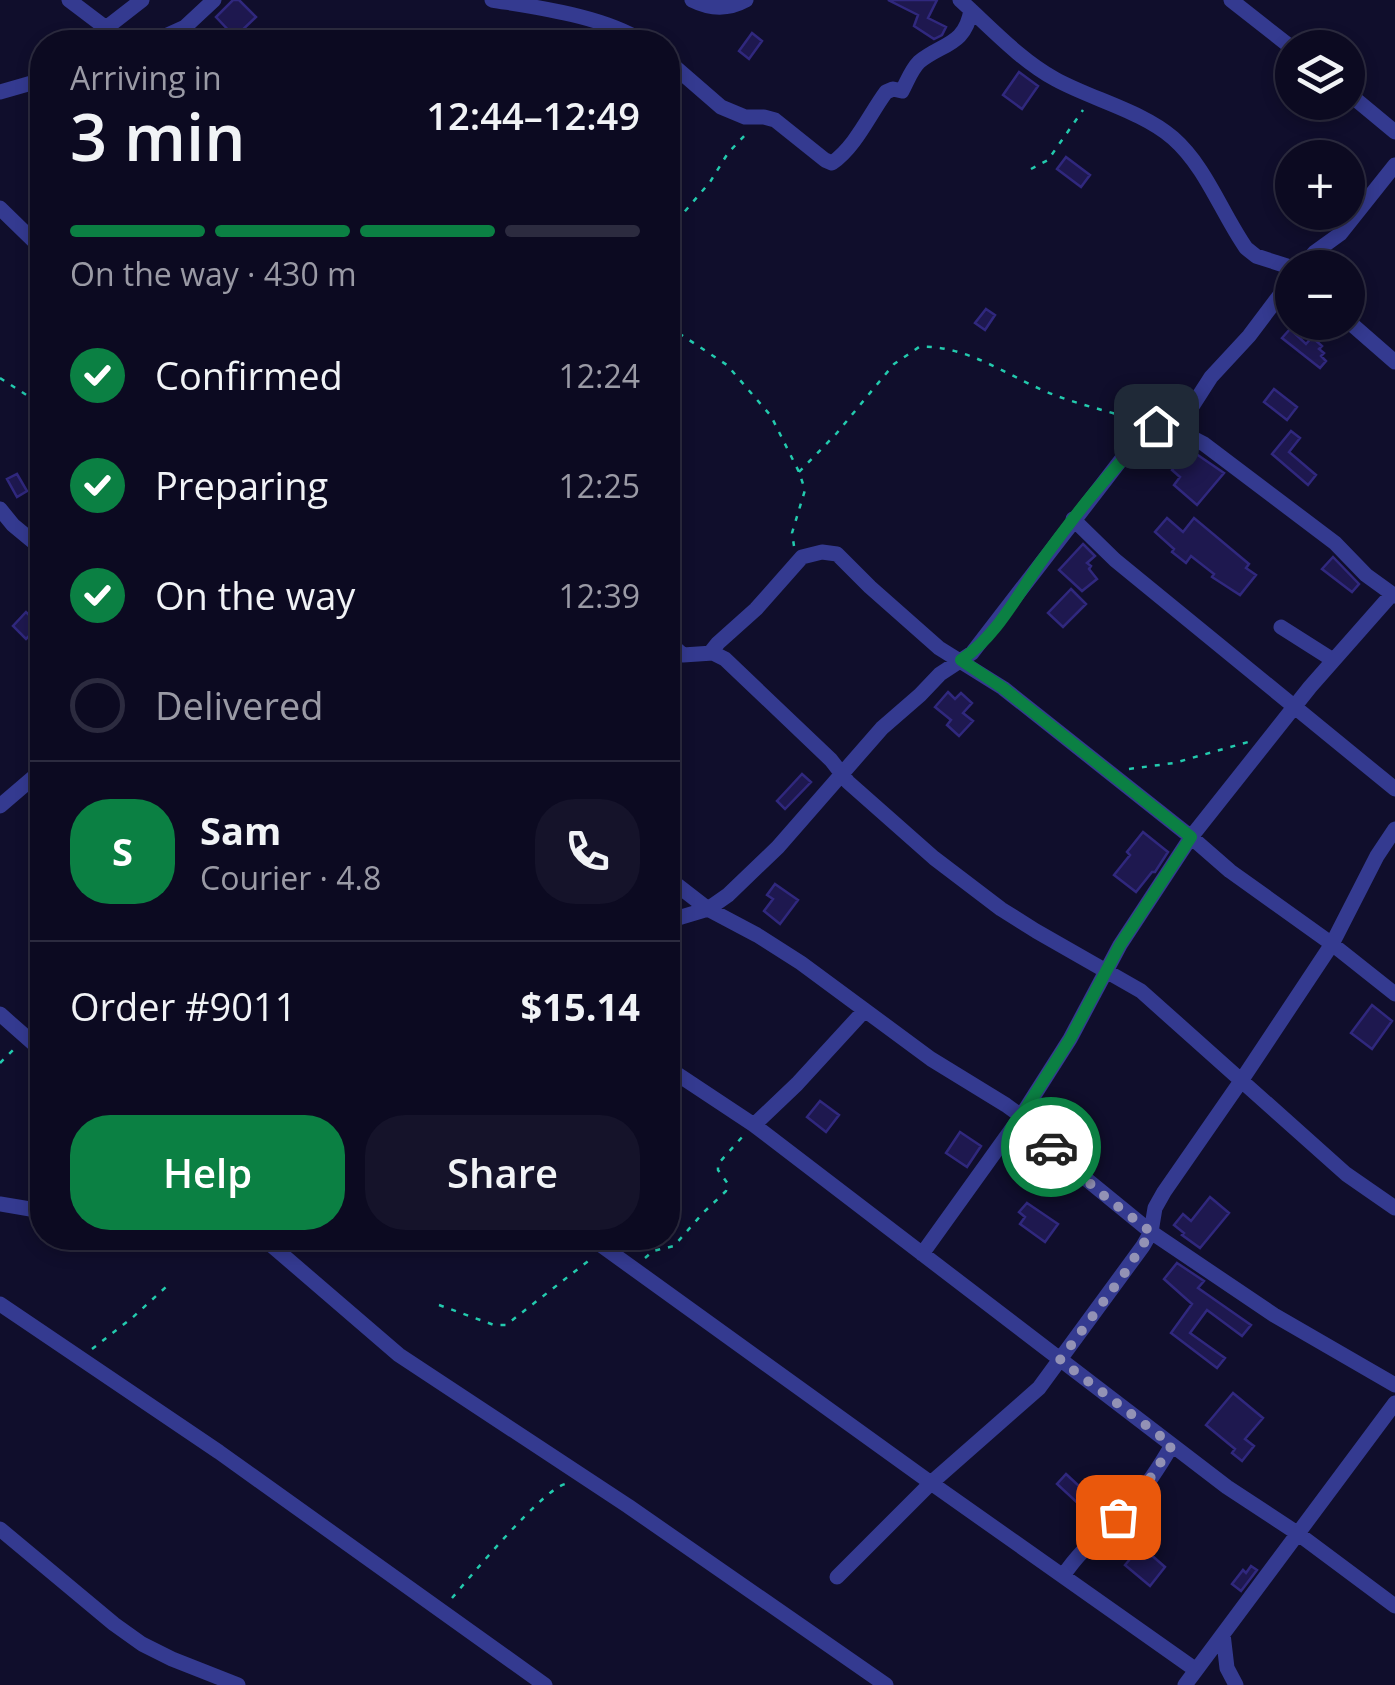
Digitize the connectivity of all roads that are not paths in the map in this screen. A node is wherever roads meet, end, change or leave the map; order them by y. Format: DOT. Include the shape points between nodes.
graph roads {
  1 [pos="69,0"];
  2 [pos="142,0"];
  3 [pos="214,0"];
  4 [pos="492,0"];
  5 [pos="692,0"];
  6 [pos="746,0"];
  7 [pos="1231,0"];
  8 [pos="965,5"];
  9 [pos="100,30"];
  10 [pos="112,30"];
  11 [pos="178,30"];
  12 [pos="622,30"];
  13 [pos="1275,35"];
  14 [pos="680,71"];
  15 [pos="30,83"];
  16 [pos="0,92"];
  17 [pos="1365,107"];
  18 [pos="1395,132"];
  19 [pos="1395,164"];
  20 [pos="0,208"];
  21 [pos="30,237"];
  22 [pos="1318,250"];
  23 [pos="1275,262"];
  24 [pos="1275,302"];
  25 [pos="1365,336"];
  26 [pos="1395,362"];
  27 [pos="1160,425"];
  28 [pos="0,509"];
  29 [pos="1074,520"];
  30 [pos="30,540"];
  31 [pos="1393,596"];
  32 [pos="1281,627"];
  33 [pos="680,652"];
  34 [pos="710,653"];
  35 [pos="961,660"];
  36 [pos="1332,660"];
  37 [pos="1295,707"];
  38 [pos="843,772"];
  39 [pos="30,780"];
  40 [pos="1395,790"];
  41 [pos="0,806"];
  42 [pos="1395,829"];
  43 [pos="1191,837"];
  44 [pos="680,887"];
  45 [pos="708,909"];
  46 [pos="680,917"];
  47 [pos="1332,944"];
  48 [pos="1105,970"];
  49 [pos="1395,994"];
  50 [pos="864,1011"];
  51 [pos="0,1014"];
  52 [pos="30,1042"];
  53 [pos="680,1076"];
  54 [pos="1241,1081"];
  55 [pos="1021,1116"];
  56 [pos="754,1125"];
  57 [pos="0,1204"];
  58 [pos="1395,1208"];
  59 [pos="30,1209"];
  60 [pos="1151,1232"];
  61 [pos="277,1250"];
  62 [pos="608,1250"];
  63 [pos="922,1254"];
  64 [pos="0,1304"];
  65 [pos="1060,1360"];
  66 [pos="1395,1385"];
  67 [pos="1395,1403"];
  68 [pos="1172,1445"];
  69 [pos="931,1483"];
  70 [pos="0,1529"];
  71 [pos="1297,1533"];
  72 [pos="1063,1576"];
  73 [pos="837,1577"];
  74 [pos="1395,1606"];
  75 [pos="1222,1634"];
  76 [pos="1196,1670"];
  77 [pos="238,1685"];
  78 [pos="545,1685"];
  79 [pos="886,1685"];
  80 [pos="1185,1685"];
  81 [pos="1236,1685"];
  1 -- 9 [label="street"];
  2 -- 10 [label="street"];
  3 -- 11 [label="street"];
  4 -- 12 [label="street"];
  5 -- 6 [label="street" via="731,8"];
  7 -- 13 [label="street"];
  8 -- 14 [label="street" via="966,27 957,39 920,62 902,91 886,92 834,162 775,120 721,107"];
  8 -- 23 [label="street" via="1036,68 1174,140 1246,248"];
  15 -- 16 [label="street"];
  17 -- 18 [label="street"];
  19 -- 22 [label="street" via="1340,234"];
  20 -- 21 [label="street"];
  24 -- 27 [label="street" via="1193,405"];
  25 -- 26 [label="street"];
  27 -- 29 [label="street" via="1124,456"];
  27 -- 31 [label="street" via="1204,444"];
  28 -- 30 [label="street"];
  29 -- 35 [label="street"];
  29 -- 37 [label="street"];
  31 -- 36 [label="street"];
  32 -- 36 [label="street"];
  33 -- 34 [label="street"];
  34 -- 35 [label="street" via="802,557 822,552 836,554 938,648"];
  34 -- 38 [label="street" via="730,663"];
  35 -- 38 [label="street" via="882,728"];
  35 -- 43 [label="street"];
  36 -- 37 [label="street"];
  37 -- 40 [label="street"];
  37 -- 43 [label="street"];
  38 -- 45 [label="street" via="756,869"];
  38 -- 48 [label="street" via="969,885"];
  39 -- 41 [label="street"];
  42 -- 47 [label="street"];
  43 -- 47 [label="street"];
  43 -- 48 [label="street"];
  44 -- 45 [label="street"];
  45 -- 46 [label="street"];
  45 -- 50 [label="street" via="800,962"];
  47 -- 49 [label="street"];
  47 -- 54 [label="street"];
  48 -- 54 [label="street" via="1153,1000"];
  48 -- 55 [label="street"];
  50 -- 55 [label="street"];
  50 -- 56 [label="street"];
  51 -- 52 [label="street"];
  53 -- 56 [label="street"];
  54 -- 58 [label="street"];
  54 -- 60 [label="street" via="1164,1192"];
  55 -- 60 [label="street" via="1069,1166"];
  55 -- 63 [label="street"];
  56 -- 63 [label="street"];
  57 -- 59 [label="street"];
  60 -- 65 [label="street"];
  60 -- 66 [label="street"];
  61 -- 79 [label="street" via="399,1355"];
  62 -- 69 [label="street"];
  63 -- 65 [label="street"];
  64 -- 78 [label="street"];
  65 -- 68 [label="street"];
  65 -- 69 [label="street" via="1039,1388"];
  67 -- 71 [label="street"];
  68 -- 71 [label="street"];
  68 -- 72 [label="street" via="1134,1500"];
  69 -- 72 [label="street"];
  69 -- 73 [label="street"];
  70 -- 77 [label="street" via="142,1644"];
  71 -- 74 [label="street"];
  71 -- 75 [label="street"];
  72 -- 76 [label="street"];
  75 -- 76 [label="street"];
  75 -- 81 [label="street"];
  76 -- 80 [label="street"];
}
